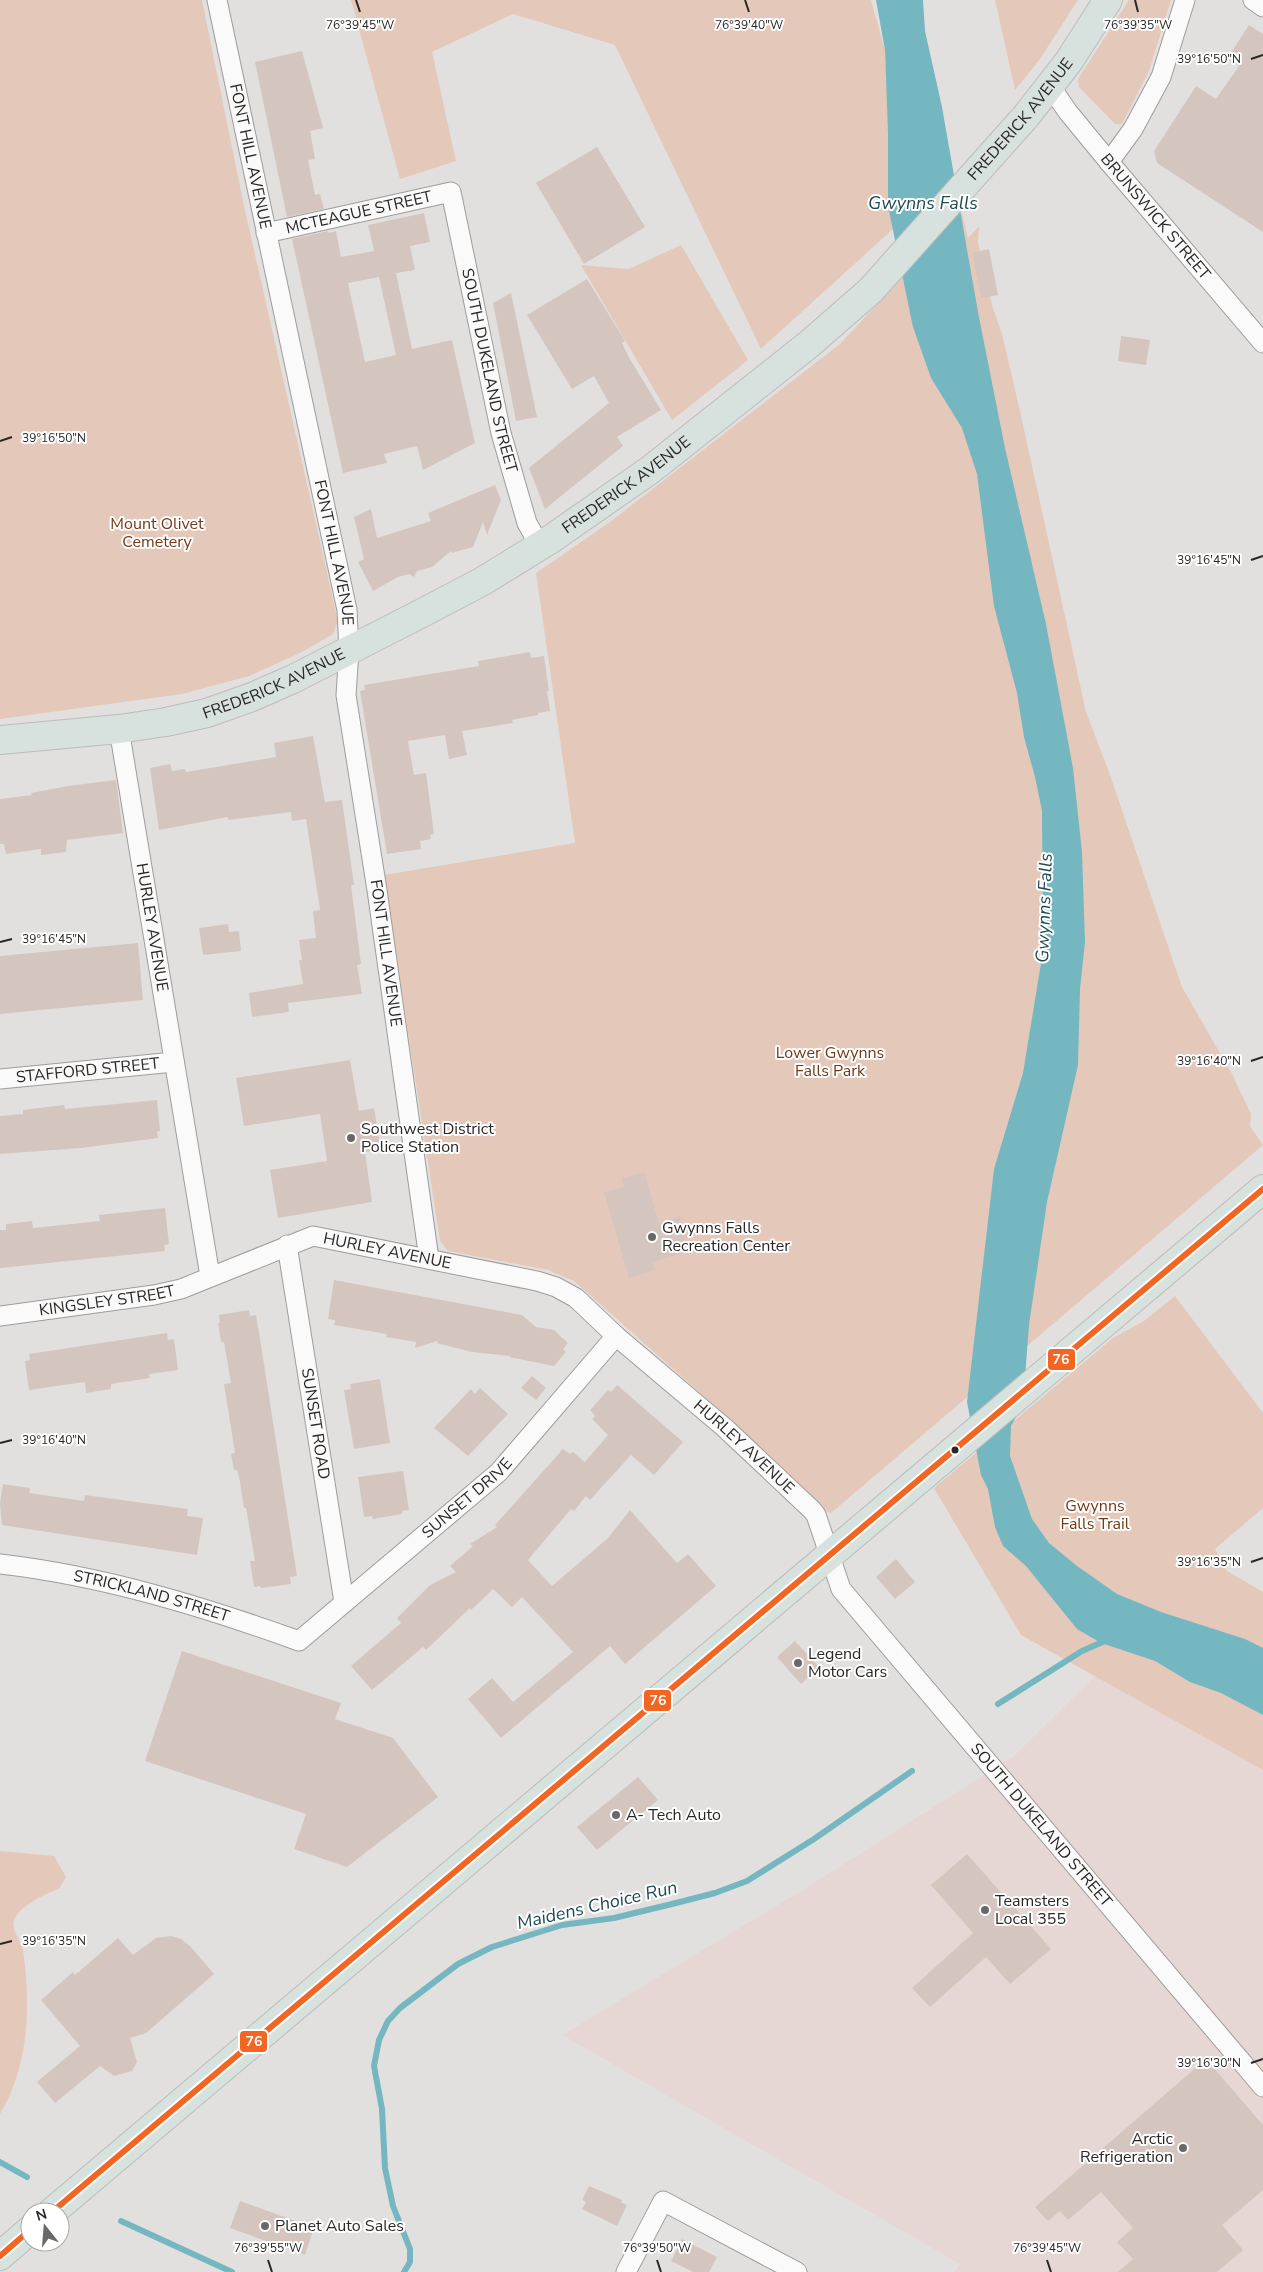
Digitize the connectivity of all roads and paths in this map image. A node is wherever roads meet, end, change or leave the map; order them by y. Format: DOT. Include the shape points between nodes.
graph roads {
  1 [pos="218,0"];
  2 [pos="1108,0"];
  3 [pos="1185,0"];
  4 [pos="1253,0"];
  5 [pos="1263,7"];
  6 [pos="1050,86"];
  7 [pos="1109,162"];
  8 [pos="451,192"];
  9 [pos="266,234"];
  10 [pos="1263,343"];
  11 [pos="540,546"];
  12 [pos="349,651"];
  13 [pos="119,729"];
  14 [pos="0,740"];
  15 [pos="174,1062"];
  16 [pos="0,1080"];
  17 [pos="1263,1189"];
  18 [pos="287,1245"];
  19 [pos="429,1259"];
  20 [pos="210,1276"];
  21 [pos="0,1316"];
  22 [pos="616,1336"];
  23 [pos="831,1555"];
  24 [pos="0,1564"];
  25 [pos="344,1602"];
  26 [pos="300,1641"];
  27 [pos="1263,2087"];
  28 [pos="64,2202"];
  29 [pos="20,2239"];
  30 [pos="0,2256"];
  31 [pos="626,2272"];
  32 [pos="797,2272"];
  1 -- 9 [label="street, FONT HILL AVENUE"];
  2 -- 6 [label="main road, FREDERICK AVENUE"];
  3 -- 7 [label="street" via="1161,77 1133,129"];
  4 -- 5 [label="street"];
  6 -- 7 [label="street, BRUNSWICK STREET"];
  6 -- 11 [label="main road, FREDERICK AVENUE" via="1028,115 871,290 808,345 650,470"];
  7 -- 10 [label="street, BRUNSWICK STREET"];
  8 -- 9 [label="street, MCTEAGUE STREET"];
  8 -- 11 [label="street, SOUTH DUKELAND STREET" via="501,434 527,523"];
  9 -- 12 [label="street, FONT HILL AVENUE" via="348,610"];
  11 -- 12 [label="main road, FREDERICK AVENUE" via="483,581"];
  12 -- 13 [label="main road, FREDERICK AVENUE" via="252,697 206,713"];
  12 -- 19 [label="street, FONT HILL AVENUE" via="346,695"];
  13 -- 14 [label="main road, FREDERICK AVENUE"];
  13 -- 15 [label="street, HURLEY AVENUE"];
  15 -- 16 [label="street, STAFFORD STREET"];
  15 -- 20 [label="street, HURLEY AVENUE"];
  17 -- 23 [label="main road"];
  18 -- 19 [label="street, HURLEY AVENUE" via="313,1236"];
  18 -- 20 [label="street, HURLEY AVENUE"];
  18 -- 25 [label="street, SUNSET ROAD"];
  19 -- 22 [label="street, HURLEY AVENUE" via="556,1287 576,1298"];
  20 -- 21 [label="street, KINGSLEY STREET" via="182,1289 154,1295"];
  22 -- 23 [label="street, HURLEY AVENUE" via="725,1428 812,1510"];
  22 -- 25 [label="street, SUNSET DRIVE" via="499,1472"];
  23 -- 27 [label="street, SOUTH DUKELAND STREET" via="841,1589"];
  23 -- 28 [label="main road"];
  24 -- 26 [label="street, STRICKLAND STREET" via="134,1588"];
  25 -- 26 [label="street, SUNSET DRIVE"];
  29 -- 30 [label="main road"];
  31 -- 32 [label="street" via="663,2200"];
}
